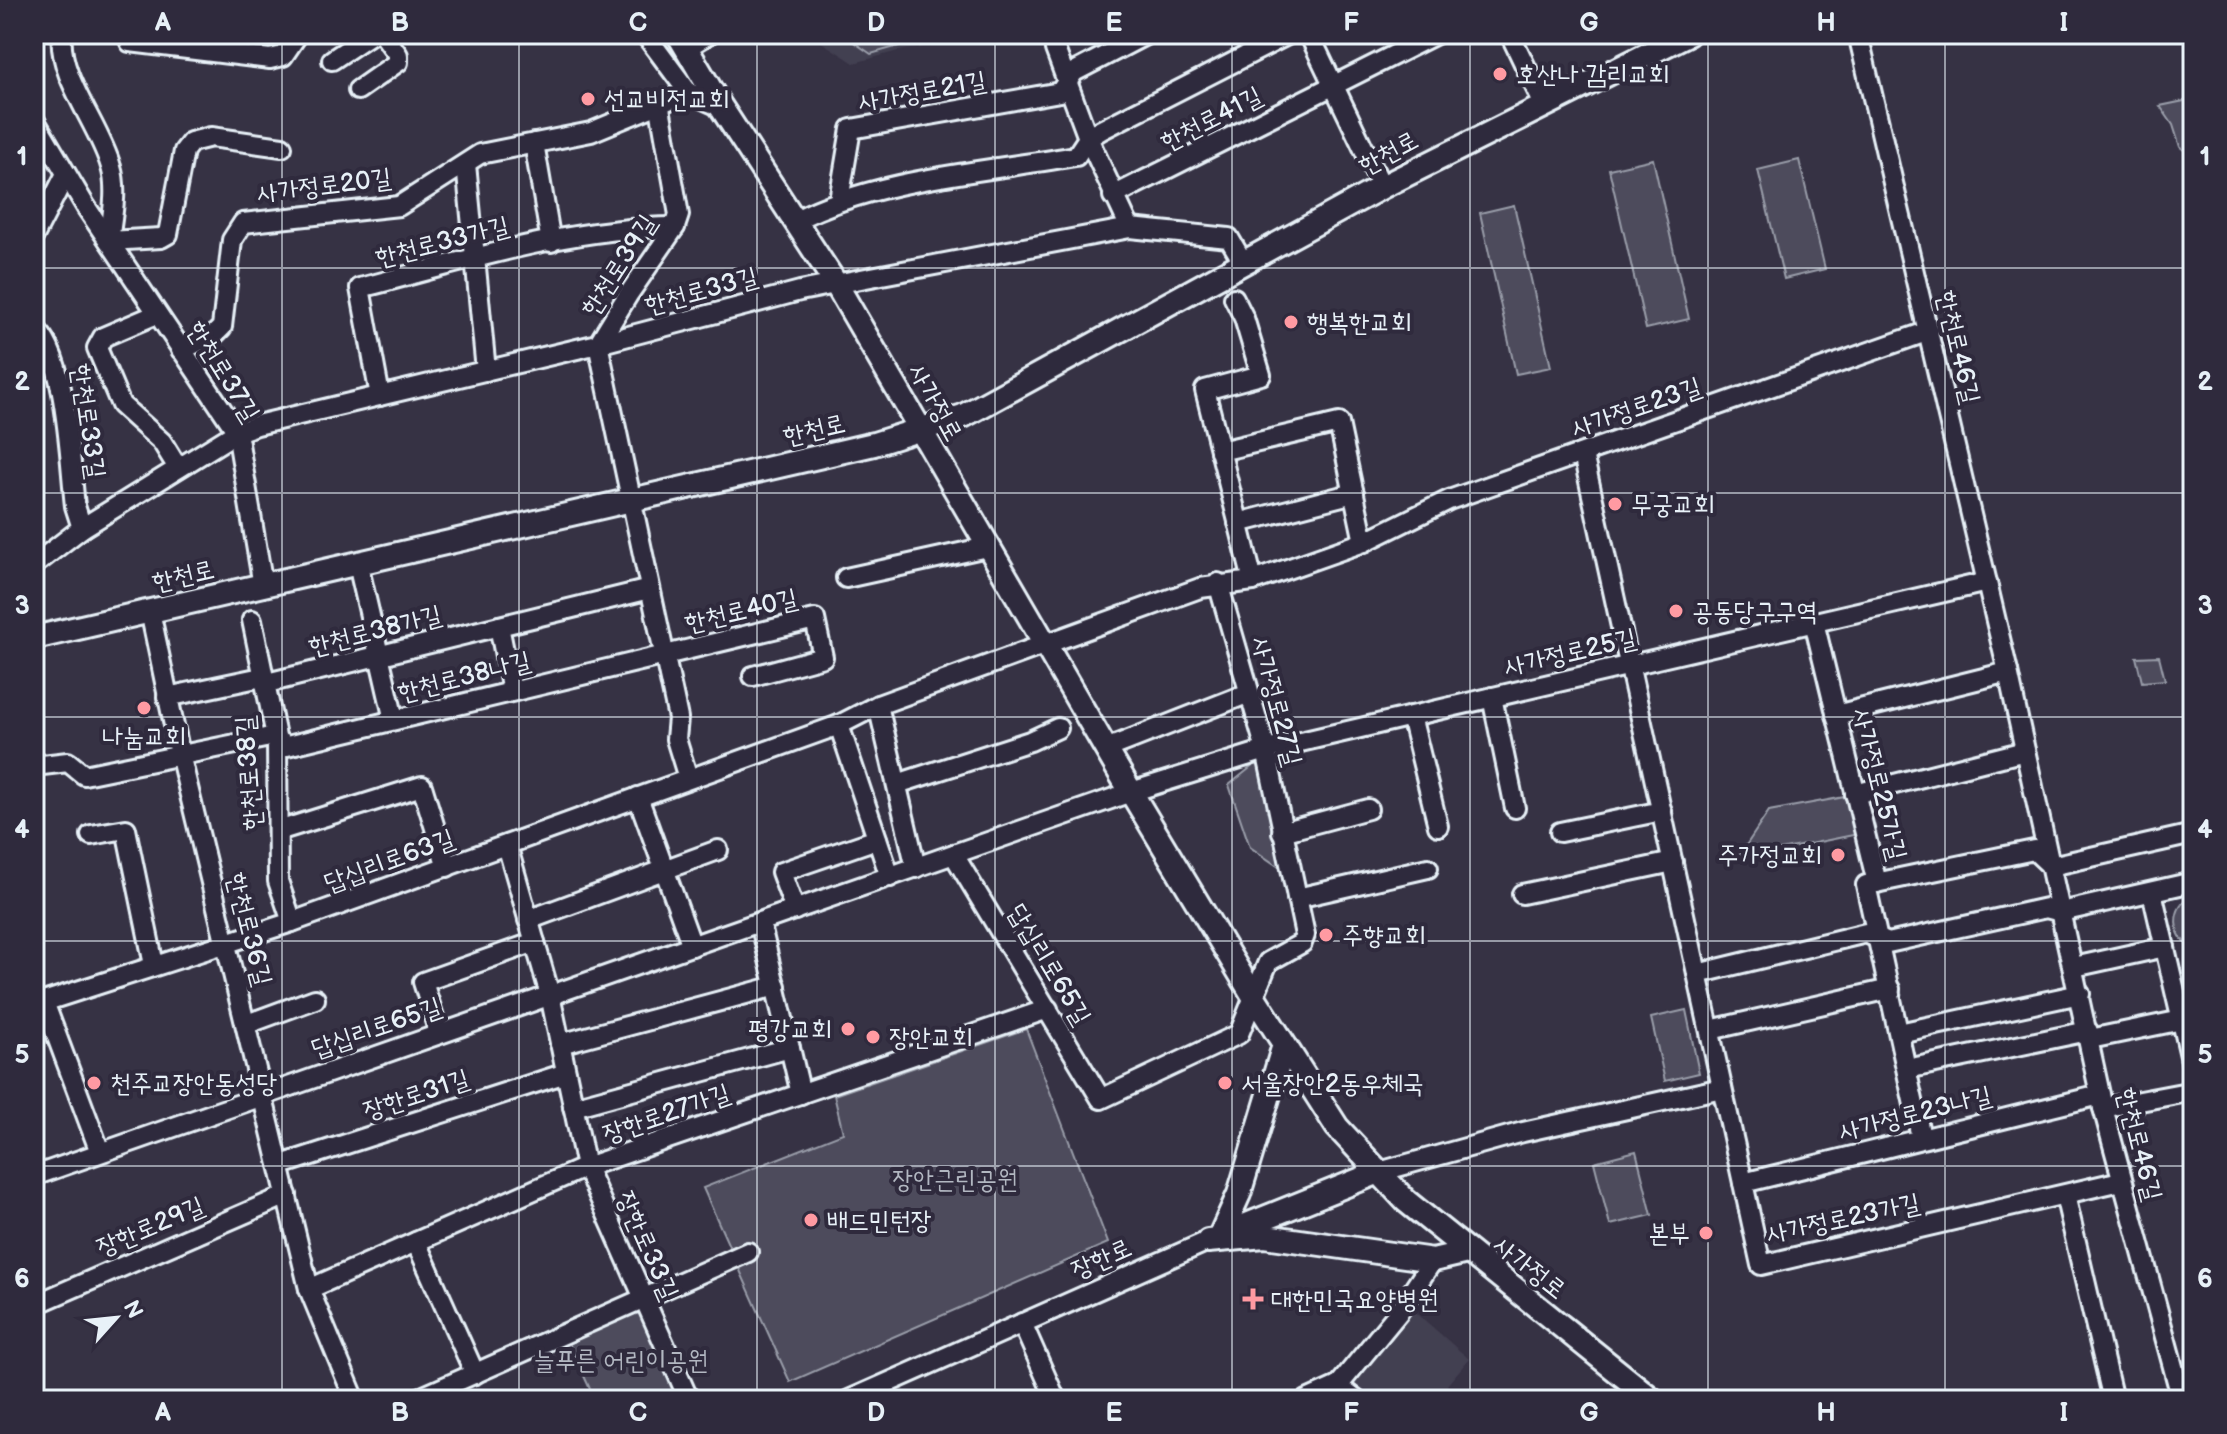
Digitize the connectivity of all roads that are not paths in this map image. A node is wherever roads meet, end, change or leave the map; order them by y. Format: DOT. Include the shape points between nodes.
graph roads {
  1 [pos="127,34"];
  2 [pos="298,34"];
  3 [pos="371,34"];
  4 [pos="645,34"];
  5 [pos="709,34"];
  6 [pos="1147,34"];
  7 [pos="1289,34"];
  8 [pos="1309,34"];
  9 [pos="1436,34"];
  10 [pos="1510,34"];
  11 [pos="1688,34"];
  12 [pos="1858,34"];
  13 [pos="393,37"];
  14 [pos="682,38"];
  15 [pos="59,39"];
  16 [pos="1055,49"];
  17 [pos="332,60"];
  18 [pos="1068,83"];
  19 [pos="1333,85"];
  20 [pos="358,90"];
  21 [pos="688,92"];
  22 [pos="659,102"];
  23 [pos="1544,105"];
  24 [pos="721,107"];
  25 [pos="34,119"];
  26 [pos="1088,138"];
  27 [pos="534,143"];
  28 [pos="282,147"];
  29 [pos="466,164"];
  30 [pos="66,174"];
  31 [pos="1382,187"];
  32 [pos="1113,196"];
  33 [pos="839,200"];
  34 [pos="796,220"];
  35 [pos="675,227"];
  36 [pos="1130,228"];
  37 [pos="34,236"];
  38 [pos="109,241"];
  39 [pos="551,242"];
  40 [pos="475,258"];
  41 [pos="1243,262"];
  42 [pos="836,284"];
  43 [pos="1234,298"];
  44 [pos="157,314"];
  45 [pos="34,328"];
  46 [pos="1929,331"];
  47 [pos="598,344"];
  48 [pos="181,350"];
  49 [pos="486,371"];
  50 [pos="380,396"];
  51 [pos="920,430"];
  52 [pos="237,432"];
  53 [pos="1220,451"];
  54 [pos="1583,454"];
  55 [pos="178,468"];
  56 [pos="1354,493"];
  57 [pos="632,501"];
  58 [pos="1238,523"];
  59 [pos="82,528"];
  60 [pos="1364,542"];
  61 [pos="987,547"];
  62 [pos="358,564"];
  63 [pos="34,565"];
  64 [pos="846,578"];
  65 [pos="1253,581"];
  66 [pos="1987,582"];
  67 [pos="1218,583"];
  68 [pos="263,586"];
  69 [pos="650,589"];
  70 [pos="150,611"];
  71 [pos="252,620"];
  72 [pos="1814,622"];
  73 [pos="499,626"];
  74 [pos="34,638"];
  75 [pos="1046,645"];
  76 [pos="664,654"];
  77 [pos="380,657"];
  78 [pos="1629,665"];
  79 [pos="2008,672"];
  80 [pos="753,676"];
  81 [pos="265,680"];
  82 [pos="512,691"];
  83 [pos="1249,693"];
  84 [pos="167,697"];
  85 [pos="1492,697"];
  86 [pos="878,705"];
  87 [pos="1836,715"];
  88 [pos="1411,716"];
  89 [pos="394,720"];
  90 [pos="839,725"];
  91 [pos="1058,728"];
  92 [pos="277,741"];
  93 [pos="1106,749"];
  94 [pos="1266,750"];
  95 [pos="2025,751"];
  96 [pos="180,754"];
  97 [pos="34,766"];
  98 [pos="688,778"];
  99 [pos="897,784"];
  100 [pos="1131,792"];
  101 [pos="1855,794"];
  102 [pos="638,797"];
  103 [pos="1515,808"];
  104 [pos="1368,809"];
  105 [pos="1662,811"];
  106 [pos="1438,826"];
  107 [pos="278,831"];
  108 [pos="1282,832"];
  109 [pos="1560,832"];
  110 [pos="2193,834"];
  111 [pos="91,835"];
  112 [pos="877,839"];
  113 [pos="507,845"];
  114 [pos="718,850"];
  115 [pos="954,855"];
  116 [pos="1673,862"];
  117 [pos="2051,866"];
  118 [pos="447,867"];
  119 [pos="916,868"];
  120 [pos="1428,868"];
  121 [pos="664,870"];
  122 [pos="890,877"];
  123 [pos="2193,882"];
  124 [pos="1877,883"];
  125 [pos="2152,892"];
  126 [pos="1522,894"];
  127 [pos="1297,898"];
  128 [pos="795,910"];
  129 [pos="2061,912"];
  130 [pos="528,920"];
  131 [pos="292,922"];
  132 [pos="760,922"];
  133 [pos="1878,938"];
  134 [pos="227,941"];
  135 [pos="535,942"];
  136 [pos="692,946"];
  137 [pos="2165,947"];
  138 [pos="154,965"];
  139 [pos="2074,967"];
  140 [pos="1697,974"];
  141 [pos="776,986"];
  142 [pos="1890,989"];
  143 [pos="2080,994"];
  144 [pos="550,995"];
  145 [pos="315,999"];
  146 [pos="1256,1000"];
  147 [pos="39,1003"];
  148 [pos="1048,1009"];
  149 [pos="2182,1020"];
  150 [pos="247,1024"];
  151 [pos="1710,1030"];
  152 [pos="439,1033"];
  153 [pos="1899,1033"];
  154 [pos="2089,1035"];
  155 [pos="560,1044"];
  156 [pos="1284,1045"];
  157 [pos="790,1048"];
  158 [pos="1907,1069"];
  159 [pos="2193,1069"];
  160 [pos="566,1073"];
  161 [pos="1722,1088"];
  162 [pos="2193,1091"];
  163 [pos="264,1093"];
  164 [pos="801,1094"];
  165 [pos="2102,1102"];
  166 [pos="573,1107"];
  167 [pos="1921,1137"];
  168 [pos="100,1152"];
  169 [pos="281,1165"];
  170 [pos="586,1167"];
  171 [pos="1379,1172"];
  172 [pos="34,1176"];
  173 [pos="2121,1181"];
  174 [pos="1743,1183"];
  175 [pos="287,1195"];
  176 [pos="2065,1195"];
  177 [pos="1214,1239"];
  178 [pos="416,1242"];
  179 [pos="748,1252"];
  180 [pos="1467,1252"];
  181 [pos="1433,1260"];
  182 [pos="309,1289"];
  183 [pos="642,1297"];
  184 [pos="34,1305"];
  185 [pos="1022,1323"];
  186 [pos="475,1374"];
  187 [pos="1338,1386"];
  188 [pos="1650,1399"];
  189 [pos="355,1400"];
  190 [pos="415,1400"];
  191 [pos="689,1400"];
  192 [pos="849,1400"];
  193 [pos="1056,1400"];
  194 [pos="1307,1400"];
  195 [pos="1356,1400"];
  196 [pos="2113,1400"];
  197 [pos="2182,1400"];
  1 -- 2 [label="street" via="130,42 270,59 283,56"];
  3 -- 17 [label="street"];
  4 -- 21 [label="street"];
  5 -- 14 [label="street, 사가정로"];
  6 -- 18 [label="street" via="1074,72"];
  7 -- 26 [label="street, 한천로41길"];
  8 -- 19 [label="street"];
  9 -- 19 [label="street, 한천로41길"];
  10 -- 23 [label="street"];
  11 -- 23 [label="main road, 한천로"];
  12 -- 46 [label="street, 한천로46길"];
  13 -- 20 [label="street" via="398,62"];
  14 -- 24 [label="main road, 사가정로"];
  15 -- 38 [label="street" via="111,167"];
  16 -- 18 [label="street"];
  18 -- 26 [label="street"];
  18 -- 33 [label="street, 사가정로21길" via="1060,92 851,129"];
  19 -- 31 [label="street"];
  19 -- 32 [label="street, 한천로41길"];
  21 -- 22 [label="street, 사가정로20길"];
  21 -- 24 [label="street"];
  22 -- 27 [label="street, 사가정로20길" via="591,132"];
  22 -- 35 [label="street, 한천로39길" via="679,215"];
  23 -- 31 [label="main road, 한천로"];
  24 -- 34 [label="main road, 사가정로"];
  25 -- 30 [label="street, 한천로37길"];
  26 -- 32 [label="street"];
  26 -- 33 [label="street" via="1076,156"];
  27 -- 29 [label="street, 사가정로20길" via="488,152"];
  27 -- 39 [label="street, 한천로33가길"];
  28 -- 38 [label="street" via="211,137 191,142 184,151 168,234"];
  29 -- 40 [label="street"];
  29 -- 48 [label="street, 사가정로20길" via="399,206 243,223 232,240 222,327"];
  30 -- 37 [label="street"];
  30 -- 38 [label="street, 한천로37길"];
  31 -- 41 [label="main road, 한천로"];
  32 -- 36 [label="street"];
  33 -- 34 [label="street"];
  34 -- 42 [label="main road, 사가정로"];
  35 -- 39 [label="street, 한천로33가길" via="623,227"];
  35 -- 47 [label="street, 한천로39길"];
  36 -- 41 [label="street" via="1229,238"];
  36 -- 42 [label="street"];
  38 -- 44 [label="street, 한천로37길"];
  39 -- 40 [label="street, 한천로33가길"];
  40 -- 49 [label="street"];
  40 -- 50 [label="street, 한천로33가길" via="360,288"];
  41 -- 51 [label="main road, 한천로" via="963,416"];
  42 -- 47 [label="street, 한천로33길"];
  42 -- 51 [label="main road, 사가정로"];
  43 -- 53 [label="street" via="1261,375 1205,390"];
  44 -- 48 [label="street, 한천로37길"];
  44 -- 55 [label="street, 한천로33길" via="98,342 121,405 162,442"];
  45 -- 59 [label="street, 한천로33길" via="56,364"];
  46 -- 54 [label="street, 사가정로23길"];
  46 -- 66 [label="street, 한천로46길"];
  47 -- 49 [label="street, 한천로33길"];
  47 -- 57 [label="street, 한천로39길"];
  48 -- 52 [label="street, 한천로37길"];
  49 -- 50 [label="street, 한천로33길"];
  50 -- 52 [label="street, 한천로33길"];
  51 -- 57 [label="main road, 한천로"];
  51 -- 61 [label="main road, 사가정로"];
  52 -- 55 [label="street, 한천로33길"];
  52 -- 68 [label="street, 한천로37길"];
  53 -- 56 [label="street" via="1339,423"];
  53 -- 58 [label="street"];
  54 -- 60 [label="street, 사가정로23길" via="1449,500"];
  54 -- 78 [label="street, 사가정로23가길"];
  55 -- 59 [label="street, 한천로33길"];
  56 -- 58 [label="street"];
  56 -- 60 [label="street"];
  57 -- 62 [label="main road, 한천로"];
  57 -- 69 [label="street, 한천로40길"];
  58 -- 65 [label="street"];
  59 -- 63 [label="street, 한천로33길"];
  60 -- 65 [label="street, 사가정로23길"];
  61 -- 64 [label="street"];
  61 -- 75 [label="main road, 사가정로"];
  62 -- 68 [label="main road, 한천로"];
  62 -- 77 [label="street"];
  65 -- 67 [label="street, 사가정로23길"];
  66 -- 72 [label="street, 사가정로25길"];
  66 -- 79 [label="street, 한천로46길"];
  67 -- 75 [label="street, 사가정로23길"];
  67 -- 83 [label="street, 사가정로27길"];
  68 -- 70 [label="main road, 한천로"];
  69 -- 73 [label="street, 한천로38가길"];
  69 -- 76 [label="street, 한천로40길"];
  70 -- 74 [label="main road, 한천로"];
  70 -- 84 [label="street, 한천로36길"];
  71 -- 81 [label="street, 한천로38길"];
  72 -- 78 [label="street, 사가정로25길"];
  72 -- 87 [label="street, 사가정로25가길"];
  73 -- 77 [label="street, 한천로38가길"];
  73 -- 82 [label="street"];
  75 -- 86 [label="street, 답십리로63길"];
  75 -- 93 [label="main road, 사가정로"];
  76 -- 80 [label="street, 한천로40길" via="815,619 823,657"];
  76 -- 82 [label="street, 한천로38나길"];
  76 -- 98 [label="street, 한천로40길" via="678,718 676,739"];
  77 -- 81 [label="street, 한천로38가길"];
  77 -- 89 [label="street"];
  78 -- 85 [label="street, 사가정로25길"];
  78 -- 105 [label="street, 사가정로23가길"];
  79 -- 87 [label="street"];
  79 -- 95 [label="street, 한천로46길"];
  81 -- 84 [label="street"];
  81 -- 92 [label="street, 한천로38길"];
  82 -- 89 [label="street, 한천로38나길"];
  83 -- 93 [label="street"];
  83 -- 94 [label="street, 사가정로27길"];
  84 -- 96 [label="street, 한천로36길"];
  85 -- 88 [label="street, 사가정로25길"];
  85 -- 103 [label="street, 사가정로25길"];
  86 -- 90 [label="street, 답십리로63길"];
  86 -- 99 [label="street"];
  87 -- 101 [label="street, 사가정로25가길"];
  88 -- 94 [label="street, 사가정로25길"];
  88 -- 106 [label="street"];
  89 -- 92 [label="street, 한천로38나길" via="287,746"];
  90 -- 98 [label="street, 답십리로63길"];
  90 -- 112 [label="street"];
  91 -- 99 [label="street"];
  92 -- 96 [label="street" via="270,737"];
  92 -- 107 [label="street, 한천로38길"];
  93 -- 100 [label="main road, 사가정로"];
  94 -- 100 [label="street, 사가정로25길"];
  94 -- 108 [label="street, 사가정로27길"];
  95 -- 101 [label="street"];
  95 -- 117 [label="street, 한천로46길"];
  96 -- 97 [label="street" via="84,775 68,762"];
  96 -- 134 [label="street, 한천로36길"];
  98 -- 102 [label="street, 답십리로63길"];
  99 -- 119 [label="street"];
  100 -- 115 [label="street, 답십리로65길"];
  100 -- 146 [label="main road, 사가정로"];
  101 -- 124 [label="street, 사가정로25가길"];
  102 -- 113 [label="street, 답십리로63길"];
  102 -- 121 [label="street"];
  104 -- 108 [label="street"];
  105 -- 109 [label="street"];
  105 -- 116 [label="street, 사가정로23가길"];
  107 -- 118 [label="street" via="422,786"];
  107 -- 131 [label="street, 한천로38길" via="278,881"];
  108 -- 127 [label="street, 사가정로27길"];
  110 -- 117 [label="street"];
  111 -- 138 [label="street" via="126,829"];
  112 -- 122 [label="street"];
  112 -- 128 [label="street" via="781,872"];
  113 -- 118 [label="street, 답십리로63길"];
  113 -- 130 [label="street, 장한로33길"];
  114 -- 121 [label="street"];
  115 -- 119 [label="street, 답십리로65길"];
  115 -- 148 [label="street, 답십리로65길"];
  116 -- 126 [label="street"];
  116 -- 140 [label="street, 사가정로23가길"];
  117 -- 124 [label="street" via="2034,850"];
  117 -- 129 [label="street, 한천로46길"];
  118 -- 131 [label="street, 답십리로63길"];
  119 -- 122 [label="street, 답십리로65길"];
  120 -- 127 [label="street"];
  121 -- 130 [label="street"];
  121 -- 136 [label="street"];
  122 -- 128 [label="street, 답십리로65길"];
  123 -- 125 [label="street"];
  124 -- 133 [label="street, 사가정로25가길" via="1866,885"];
  125 -- 129 [label="street"];
  125 -- 137 [label="street"];
  127 -- 146 [label="street, 사가정로27길" via="1302,943 1268,962"];
  128 -- 132 [label="street, 답십리로65길"];
  129 -- 133 [label="street" via="2046,908 1888,943"];
  129 -- 139 [label="street, 한천로46길"];
  130 -- 135 [label="street, 장한로33길"];
  131 -- 134 [label="street, 답십리로63길"];
  132 -- 136 [label="street, 답십리로65길"];
  132 -- 141 [label="street"];
  133 -- 140 [label="street" via="1866,933"];
  133 -- 142 [label="street, 사가정로25가길"];
  134 -- 138 [label="street, 답십리로63길"];
  134 -- 150 [label="street, 한천로36길"];
  135 -- 144 [label="street, 장한로33길"];
  135 -- 152 [label="street" via="423,982"];
  136 -- 144 [label="street, 답십리로65길"];
  137 -- 139 [label="street"];
  137 -- 149 [label="street"];
  138 -- 147 [label="street, 답십리로63길"];
  139 -- 143 [label="street, 한천로46길"];
  140 -- 151 [label="street, 사가정로23가길"];
  141 -- 155 [label="street"];
  141 -- 157 [label="street"];
  142 -- 151 [label="street"];
  142 -- 153 [label="street, 사가정로25가길"];
  143 -- 153 [label="street"];
  143 -- 154 [label="street, 한천로46길"];
  144 -- 152 [label="street, 답십리로65길"];
  144 -- 155 [label="street, 장한로33길"];
  145 -- 150 [label="street, 한천로36길"];
  146 -- 148 [label="street, 답십리로65길" via="1239,1034 1101,1099"];
  146 -- 156 [label="main road, 사가정로"];
  147 -- 168 [label="street, 답십리로63길"];
  148 -- 164 [label="street, 장한로27가길"];
  149 -- 154 [label="street"];
  149 -- 159 [label="street"];
  150 -- 163 [label="street, 한천로36길"];
  151 -- 161 [label="street, 사가정로23가길"];
  152 -- 163 [label="street, 답십리로65길"];
  153 -- 158 [label="street, 사가정로25가길"];
  154 -- 158 [label="street"];
  154 -- 165 [label="street, 한천로46길"];
  155 -- 160 [label="street, 장한로33길"];
  156 -- 171 [label="main road, 사가정로" via="1337,1127"];
  156 -- 177 [label="main road" via="1239,1194"];
  157 -- 164 [label="street"];
  157 -- 166 [label="street"];
  158 -- 167 [label="street, 사가정로25가길"];
  160 -- 166 [label="street, 장한로33길"];
  160 -- 169 [label="street, 장한로31길"];
  161 -- 171 [label="street" via="1523,1132"];
  161 -- 174 [label="street, 사가정로23가길"];
  162 -- 165 [label="street, 사가정로23나길"];
  163 -- 168 [label="street, 답십리로65길"];
  163 -- 169 [label="street"];
  164 -- 170 [label="street, 장한로27가길"];
  165 -- 167 [label="street, 사가정로23나길"];
  165 -- 173 [label="street, 한천로46길"];
  166 -- 170 [label="street, 장한로33길"];
  167 -- 174 [label="street, 사가정로23나길"];
  168 -- 172 [label="street, 답십리로65길"];
  169 -- 175 [label="street"];
  170 -- 178 [label="street, 장한로27가길"];
  170 -- 183 [label="street, 장한로33길"];
  171 -- 177 [label="main road, 장한로"];
  171 -- 180 [label="main road, 사가정로"];
  173 -- 176 [label="street, 사가정로23가길"];
  173 -- 197 [label="street, 한천로46길"];
  174 -- 176 [label="street, 사가정로23가길" via="1761,1265"];
  175 -- 182 [label="street"];
  175 -- 184 [label="street, 장한로29길"];
  176 -- 196 [label="street"];
  177 -- 181 [label="main road" via="1265,1236"];
  177 -- 185 [label="street, 장한로"];
  178 -- 182 [label="street, 장한로27가길"];
  178 -- 186 [label="street"];
  179 -- 183 [label="street"];
  180 -- 181 [label="main road"];
  180 -- 188 [label="main road, 사가정로"];
  181 -- 187 [label="street"];
  182 -- 189 [label="street"];
  183 -- 186 [label="street"];
  183 -- 191 [label="street, 장한로33길"];
  185 -- 192 [label="street, 장한로"];
  185 -- 193 [label="street"];
  186 -- 190 [label="street"];
  187 -- 194 [label="street"];
  187 -- 195 [label="street"];
}
